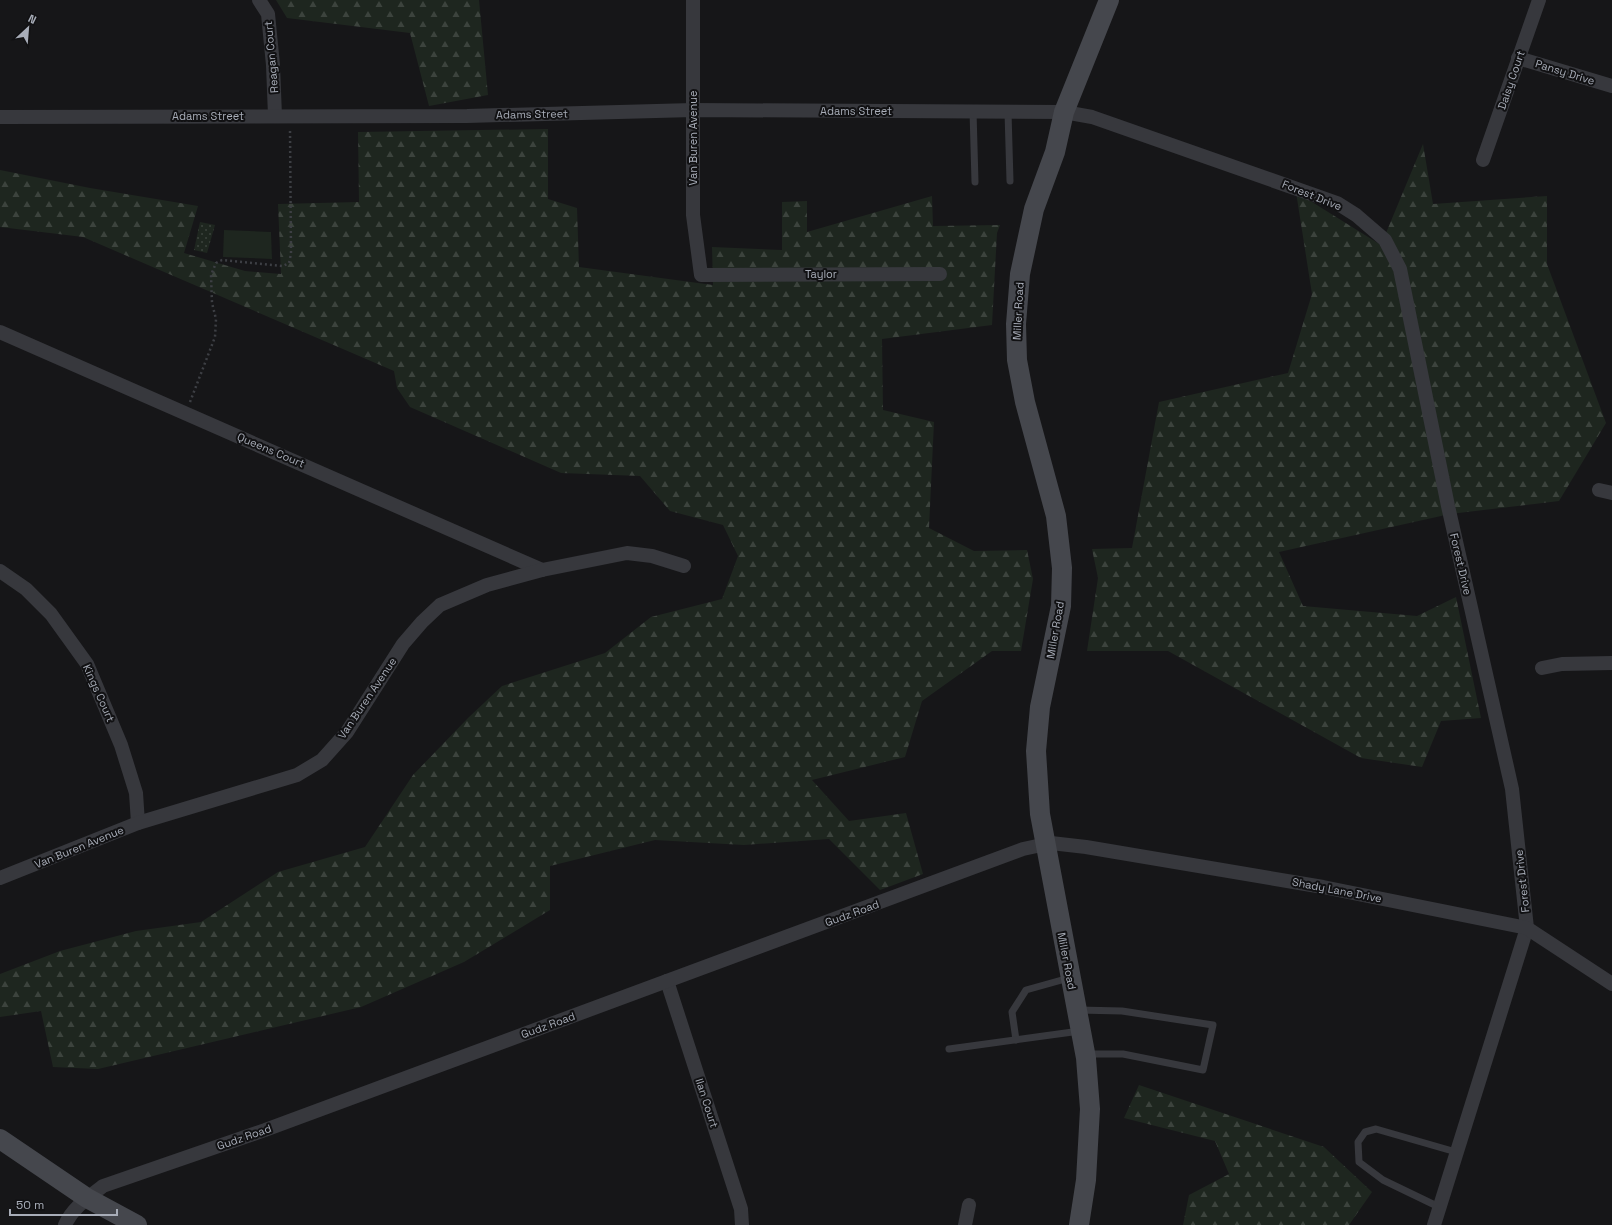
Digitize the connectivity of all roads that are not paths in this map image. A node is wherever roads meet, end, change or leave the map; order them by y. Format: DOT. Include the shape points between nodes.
graph roads {
  1 [pos="259,0"];
  2 [pos="693,0"];
  3 [pos="1109,0"];
  4 [pos="1538,0"];
  5 [pos="1518,58"];
  6 [pos="1612,86"];
  7 [pos="693,110"];
  8 [pos="974,111"];
  9 [pos="1008,112"];
  10 [pos="1064,112"];
  11 [pos="275,116"];
  12 [pos="0,117"];
  13 [pos="1483,160"];
  14 [pos="1010,181"];
  15 [pos="975,182"];
  16 [pos="940,274"];
  17 [pos="701,275"];
  18 [pos="0,332"];
  19 [pos="684,566"];
  20 [pos="542,570"];
  21 [pos="0,571"];
  22 [pos="1612,663"];
  23 [pos="1542,668"];
  24 [pos="138,823"];
  25 [pos="1045,844"];
  26 [pos="0,878"];
  27 [pos="1527,928"];
  28 [pos="1070,978"];
  29 [pos="668,981"];
  30 [pos="1612,984"];
  31 [pos="1076,1010"];
  32 [pos="1081,1031"];
  33 [pos="1016,1040"];
  34 [pos="949,1049"];
  35 [pos="1085,1054"];
  36 [pos="0,1139"];
  37 [pos="1456,1152"];
  38 [pos="87,1198"];
  39 [pos="969,1205"];
  40 [pos="1439,1207"];
  41 [pos="65,1225"];
  42 [pos="137,1225"];
  43 [pos="742,1225"];
  44 [pos="965,1225"];
  45 [pos="1079,1225"];
  46 [pos="1434,1225"];
  1 -- 11 [label="street, Reagan Court" via="268,14"];
  2 -- 7 [label="street, Van Buren Avenue"];
  3 -- 10 [label="street, Miller Road"];
  4 -- 5 [label="street, Daisy Court"];
  5 -- 6 [label="street, Pansy Drive"];
  5 -- 13 [label="street, Daisy Court"];
  7 -- 8 [label="street, Adams Street"];
  7 -- 11 [label="street, Adams Street" via="467,116"];
  7 -- 17 [label="street, Van Buren Avenue" via="693,216"];
  8 -- 9 [label="street, Adams Street"];
  8 -- 15 [label="lane"];
  9 -- 10 [label="street, Adams Street"];
  9 -- 14 [label="lane"];
  10 -- 25 [label="street, Miller Road" via="1055,152 1028,231 1020,274 1016,324 1017,360 1025,402 1056,516 1062,568 1061,606 1040,707 1036,751 1040,814"];
  10 -- 27 [label="street, Forest Drive" via="1092,117 1337,203 1356,215 1385,240 1400,268 1448,506 1512,789"];
  11 -- 12 [label="street, Adams Street"];
  16 -- 17 [label="street, Taylor"];
  18 -- 20 [label="street, Queens Court"];
  19 -- 20 [label="street, Van Buren Avenue" via="652,556 627,553"];
  20 -- 24 [label="street, Van Buren Avenue" via="487,585 440,605 403,644 347,732 322,760 297,775"];
  21 -- 24 [label="street, Kings Court" via="26,589 51,614 87,664 122,744 136,793"];
  22 -- 23 [label="street" via="1562,664"];
  24 -- 26 [label="street, Van Buren Avenue"];
  25 -- 27 [label="street, Shady Lane Drive" via="1086,847 1323,887"];
  25 -- 28 [label="street, Miller Road"];
  25 -- 29 [label="street, Gudz Road" via="1023,849"];
  27 -- 30 [label="street, Shady Lane Drive"];
  27 -- 37 [label="street, Forest Drive"];
  28 -- 31 [label="street, Miller Road"];
  28 -- 33 [label="lane" via="1026,990 1012,1012"];
  29 -- 38 [label="street, Gudz Road" via="272,1128 103,1186"];
  29 -- 43 [label="street, Ilan Court" via="741,1209"];
  31 -- 32 [label="street, Miller Road"];
  31 -- 35 [label="lane" via="1122,1011 1213,1025 1203,1070 1123,1054"];
  32 -- 33 [label="lane"];
  32 -- 35 [label="street, Miller Road"];
  33 -- 34 [label="lane"];
  35 -- 45 [label="street, Miller Road" via="1090,1109 1086,1180"];
  36 -- 38 [label="street"];
  37 -- 40 [label="street, Forest Drive"];
  37 -- 40 [label="lane" via="1376,1129 1365,1132 1358,1142 1360,1162 1383,1180"];
  38 -- 41 [label="street, Gudz Road" via="68,1217"];
  38 -- 42 [label="street"];
  39 -- 44 [label="street"];
  40 -- 46 [label="street, Forest Drive"];
}
